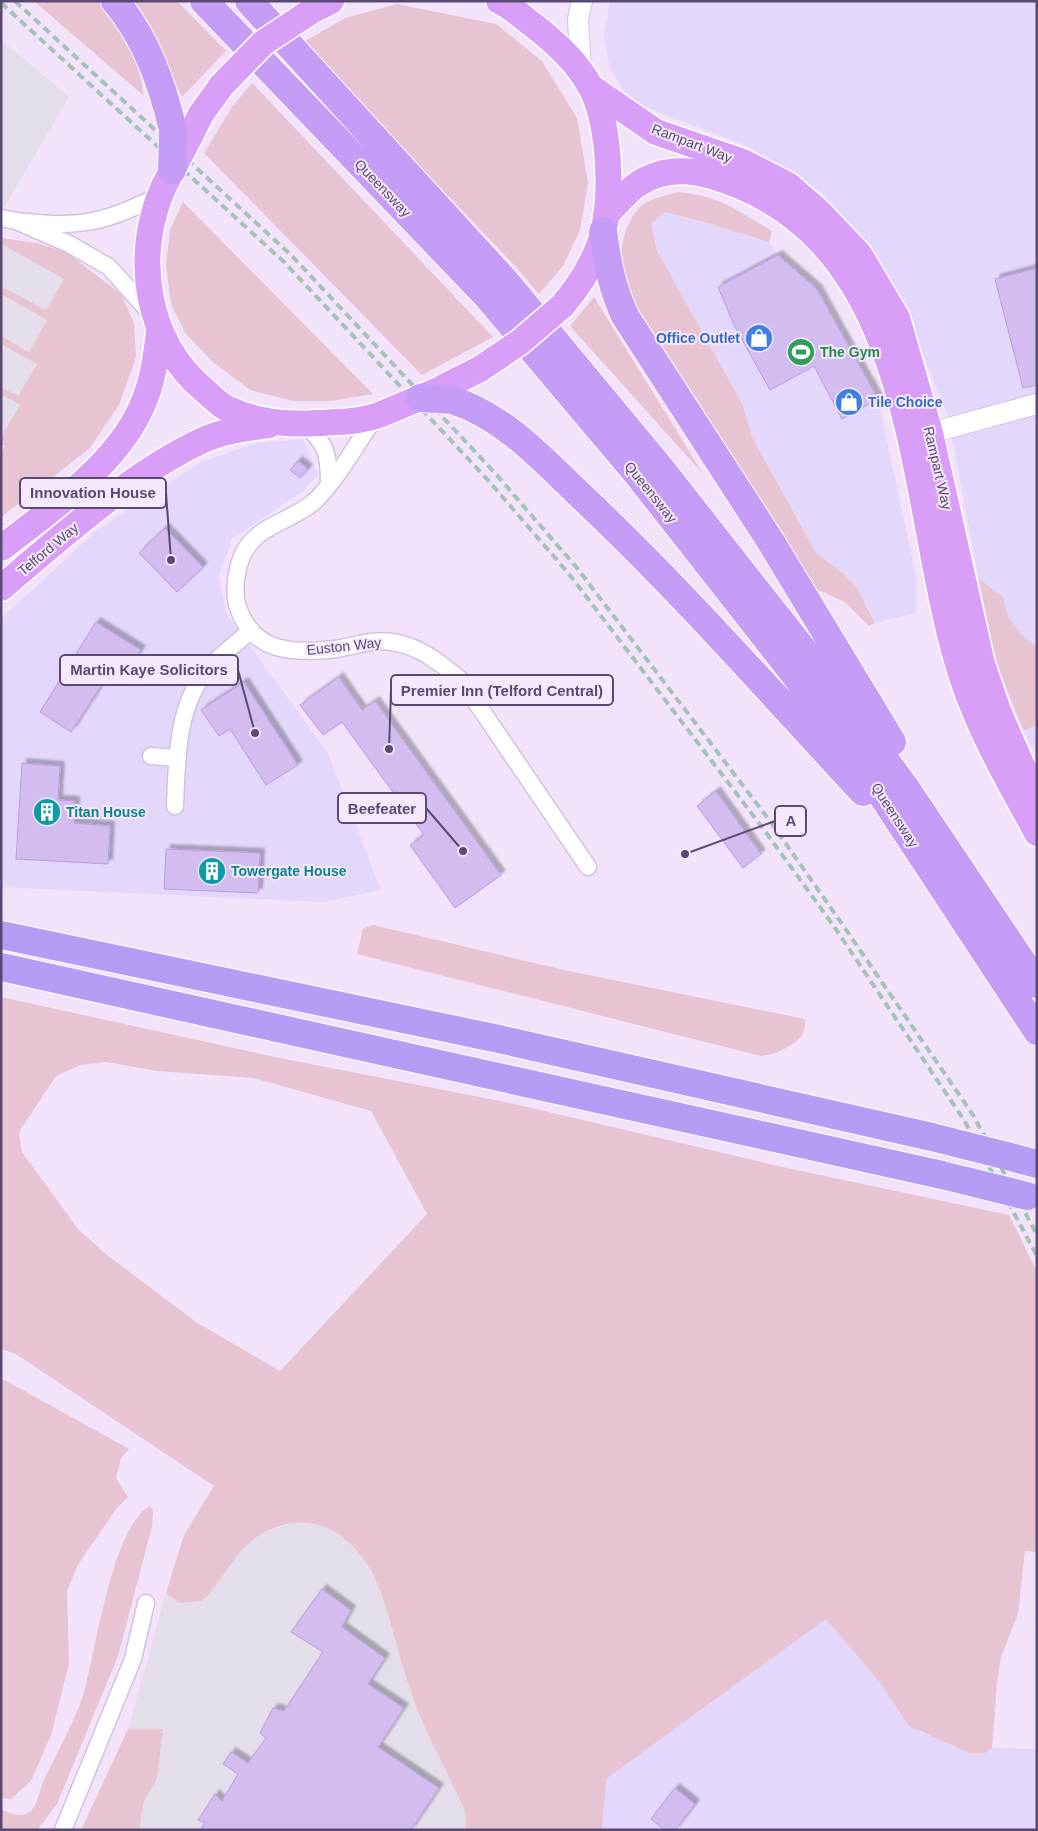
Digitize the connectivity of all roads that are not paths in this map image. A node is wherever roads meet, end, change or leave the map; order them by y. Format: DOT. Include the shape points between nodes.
graph roads {
  1 [pos="115,1"];
  2 [pos="204,1"];
  3 [pos="249,1"];
  4 [pos="499,1"];
  5 [pos="582,1"];
  6 [pos="322,5"];
  7 [pos="586,80"];
  8 [pos="180,135"];
  9 [pos="165,184"];
  10 [pos="9,220"];
  11 [pos="605,223"];
  12 [pos="157,324"];
  13 [pos="438,395"];
  14 [pos="1037,404"];
  15 [pos="380,414"];
  16 [pos="294,424"];
  17 [pos="930,433"];
  18 [pos="329,483"];
  19 [pos="1,548"];
  20 [pos="1,588"];
  21 [pos="251,630"];
  22 [pos="151,756"];
  23 [pos="177,758"];
  24 [pos="905,787"];
  25 [pos="1037,792"];
  26 [pos="175,806"];
  27 [pos="1037,832"];
  28 [pos="912,840"];
  29 [pos="588,867"];
  30 [pos="1,935"];
  31 [pos="1,967"];
  32 [pos="1037,984"];
  33 [pos="1037,1031"];
  34 [pos="1037,1164"];
  35 [pos="1032,1197"];
  36 [pos="146,1603"];
  37 [pos="63,1830"];
  1 -- 8 [label="highway" via="155,68"];
  2 -- 28 [label="highway, Queensway" via="487,296 633,469 792,671"];
  3 -- 24 [label="highway, Queensway" via="505,281 667,476 815,665"];
  4 -- 7 [label="main road, Rampart Way" via="544,33"];
  5 -- 7 [label="street" via="578,19"];
  6 -- 8 [label="main road, bridge" via="263,43"];
  7 -- 11 [label="main road" via="603,122 608,150"];
  7 -- 17 [label="main road, Rampart Way" via="623,111 656,132 743,162 788,185 860,254 897,318"];
  8 -- 9 [label="highway, bridge"];
  9 -- 10 [label="street" via="122,213 86,222"];
  9 -- 12 [label="main road" via="151,220 147,248 148,280"];
  10 -- 12 [label="street" via="69,244 110,267"];
  11 -- 13 [label="main road, bridge" via="591,264 562,306 520,342"];
  11 -- 24 [label="highway" via="608,271 625,316 771,542 894,746"];
  11 -- 27 [label="main road, Rampart Way" via="638,184 665,172 690,170 718,177 772,201 812,232 844,271 876,330 902,403 963,681 1000,766"];
  12 -- 16 [label="main road" via="184,371 226,408 254,419"];
  12 -- 19 [label="main road" via="152,380 129,432 98,469"];
  13 -- 15 [label="main road, bridge"];
  13 -- 28 [label="highway" via="471,406 506,428 629,541 889,821"];
  14 -- 17 [label="street"];
  15 -- 16 [label="main road" via="339,422"];
  15 -- 18 [label="street, Euston Way"];
  16 -- 18 [label="street" via="321,439 329,461"];
  16 -- 20 [label="main road, Telford Way" via="236,430 201,441 166,460 104,504"];
  17 -- 25 [label="main road, Rampart Way" via="982,664 1009,737"];
  18 -- 21 [label="street, Euston Way" via="316,500 266,530 248,546 238,568 235,595 241,616"];
  21 -- 23 [label="street" via="208,670 195,691 180,735"];
  21 -- 29 [label="street, Euston Way" via="268,645 291,652 390,642 410,646 436,660 461,680"];
  22 -- 23 [label="street"];
  23 -- 26 [label="street"];
  24 -- 32 [label="highway, Queensway"];
  28 -- 33 [label="highway, Queensway"];
  30 -- 34 [label="highway, bridge" via="499,1039 932,1137"];
  31 -- 35 [label="highway, bridge" via="942,1174"];
  36 -- 37 [label="street" via="133,1659"];
}
